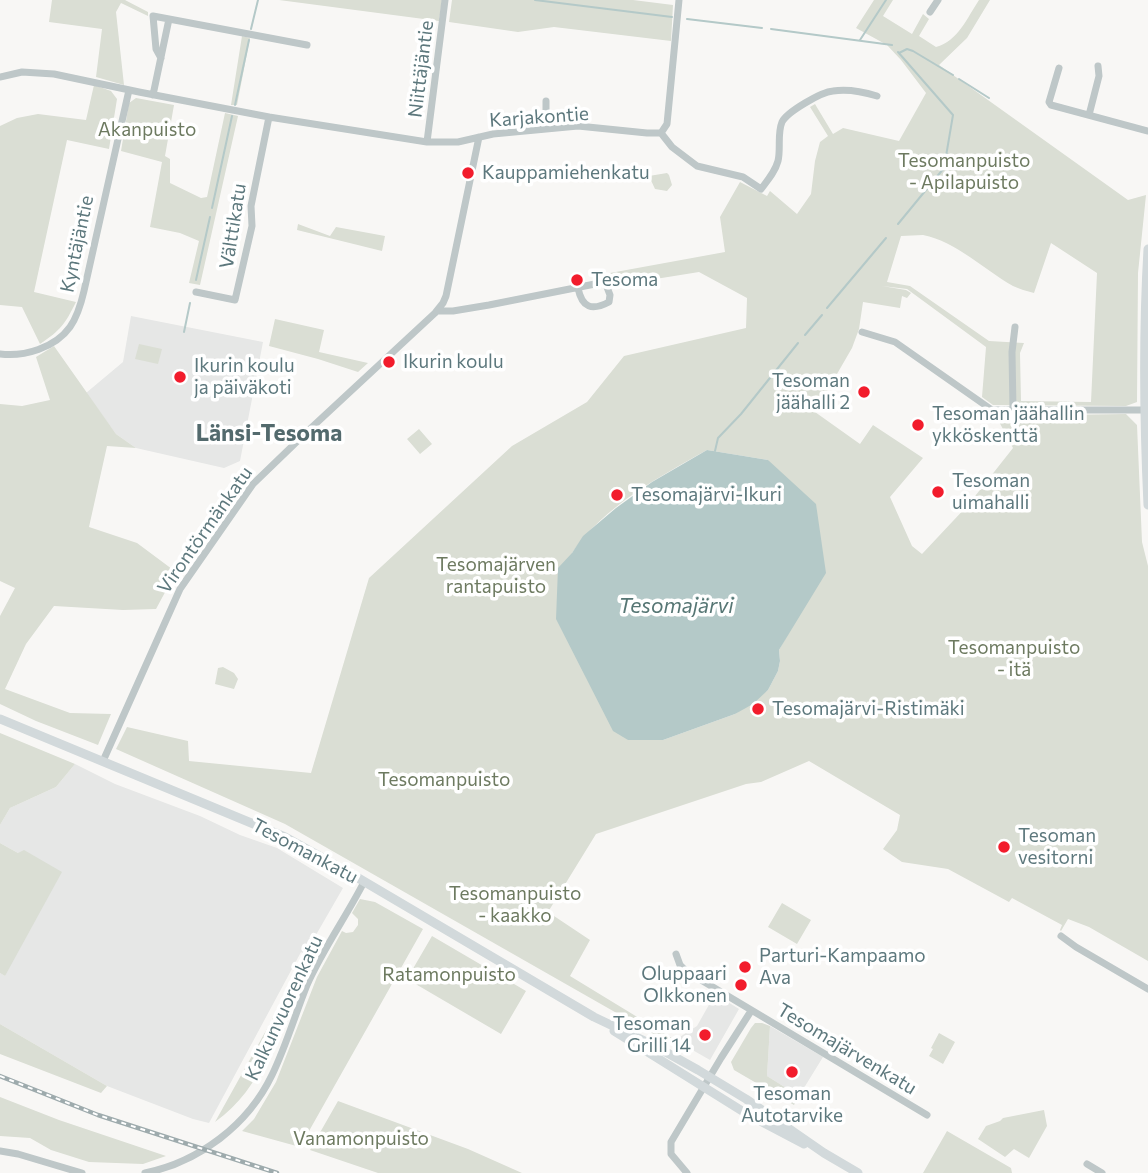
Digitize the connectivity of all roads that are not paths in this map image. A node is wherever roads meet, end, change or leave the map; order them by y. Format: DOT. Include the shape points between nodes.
graph roads {
  1 [pos="445,0"];
  2 [pos="679,0"];
  3 [pos="938,0"];
  4 [pos="930,12"];
  5 [pos="169,19"];
  6 [pos="307,45"];
  7 [pos="161,58"];
  8 [pos="1098,66"];
  9 [pos="1059,68"];
  10 [pos="0,77"];
  11 [pos="128,90"];
  12 [pos="153,95"];
  13 [pos="877,96"];
  14 [pos="546,101"];
  15 [pos="1088,115"];
  16 [pos="269,117"];
  17 [pos="546,128"];
  18 [pos="1148,131"];
  19 [pos="661,133"];
  20 [pos="479,137"];
  21 [pos="427,142"];
  22 [pos="1148,249"];
  23 [pos="578,288"];
  24 [pos="195,292"];
  25 [pos="438,311"];
  26 [pos="1015,327"];
  27 [pos="862,332"];
  28 [pos="0,354"];
  29 [pos="1013,410"];
  30 [pos="1146,410"];
  31 [pos="1148,505"];
  32 [pos="0,719"];
  33 [pos="103,761"];
  34 [pos="364,882"];
  35 [pos="1061,936"];
  36 [pos="676,954"];
  37 [pos="1148,989"];
  38 [pos="751,1011"];
  39 [pos="594,1017"];
  40 [pos="710,1077"];
  41 [pos="704,1087"];
  42 [pos="927,1115"];
  43 [pos="0,1151"];
  44 [pos="824,1153"];
  45 [pos="1087,1164"];
  46 [pos="82,1173"];
  47 [pos="145,1173"];
  48 [pos="687,1173"];
  49 [pos="858,1173"];
  50 [pos="1102,1173"];
  1 -- 21 [label="street, Niittäjäntie"];
  2 -- 19 [label="street" via="667,124"];
  3 -- 4 [label="street"];
  5 -- 6 [label="street"];
  5 -- 7 [label="street"];
  5 -- 7 [label="street" via="153,16"];
  7 -- 12 [label="street"];
  8 -- 15 [label="street"];
  9 -- 15 [label="street" via="1049,102"];
  10 -- 11 [label="street, Karjakontie" via="22,72 54,74"];
  11 -- 12 [label="street, Karjakontie"];
  11 -- 28 [label="street, Kyntäjäntie" via="76,316 67,331 45,346 28,353"];
  12 -- 16 [label="street, Karjakontie"];
  13 -- 19 [label="street" via="833,90 789,114 781,126 776,166 761,189 743,177 696,166"];
  14 -- 17 [label="street"];
  15 -- 18 [label="street"];
  16 -- 21 [label="street, Karjakontie"];
  16 -- 24 [label="street, Välttikatu" via="235,300"];
  17 -- 19 [label="street, Karjakontie"];
  17 -- 20 [label="street, Karjakontie"];
  20 -- 21 [label="street, Karjakontie"];
  20 -- 25 [label="street" via="446,296"];
  22 -- 30 [label="main road"];
  23 -- 23 [label="street" via="583,303 590,307 609,302 606,282"];
  23 -- 25 [label="street"];
  25 -- 33 [label="street, Virontörmänkatu" via="253,484 180,589"];
  26 -- 29 [label="street"];
  27 -- 29 [label="street" via="895,342 992,410"];
  29 -- 30 [label="street"];
  30 -- 31 [label="main road"];
  32 -- 33 [label="main road, Tesomankatu"];
  33 -- 34 [label="main road, Tesomankatu" via="285,837"];
  34 -- 39 [label="main road, Tesomankatu"];
  34 -- 47 [label="street, Kalkunvuorenkatu" via="314,972 264,1090 242,1120 207,1148"];
  35 -- 37 [label="street"];
  36 -- 38 [label="street, Tesomajärvenkatu" via="686,971"];
  38 -- 40 [label="street, Tesomajärvenkatu"];
  38 -- 42 [label="street, Tesomajärvenkatu"];
  39 -- 40 [label="main road, Tesomankatu"];
  39 -- 41 [label="main road, Tesomankatu"];
  40 -- 41 [label="street"];
  40 -- 44 [label="main road, Tesomankatu"];
  41 -- 44 [label="main road, Tesomankatu"];
  41 -- 48 [label="street" via="671,1142 671,1154"];
  43 -- 46 [label="street"];
  44 -- 49 [label="main road, Tesomankatu"];
  45 -- 50 [label="street"];
}
